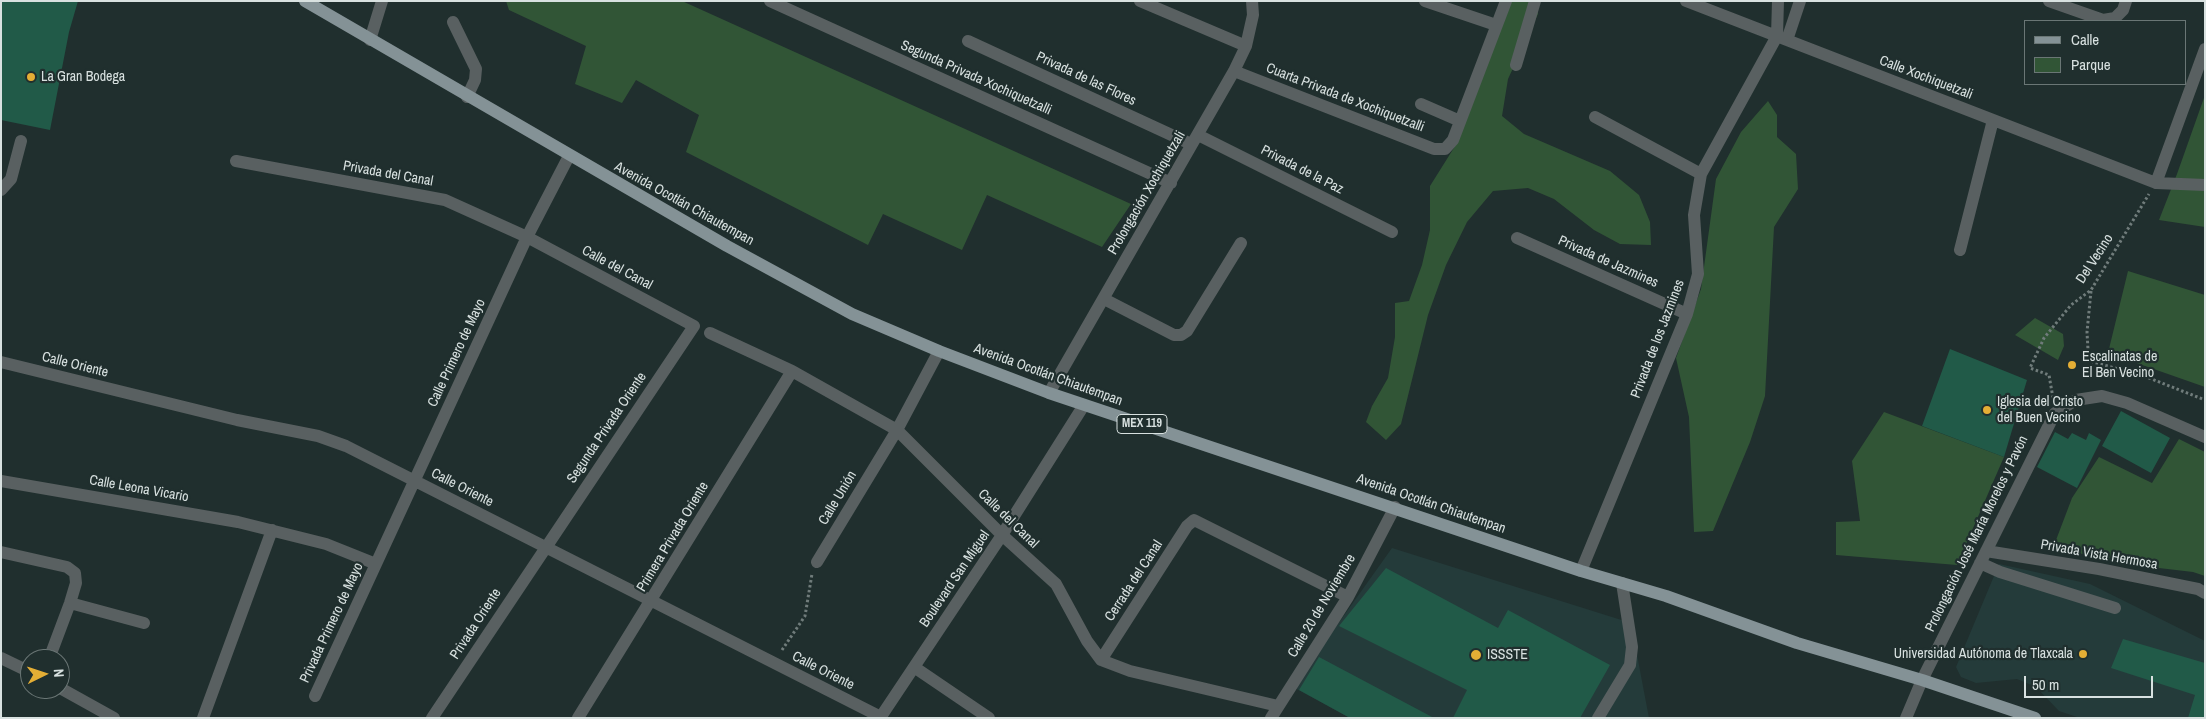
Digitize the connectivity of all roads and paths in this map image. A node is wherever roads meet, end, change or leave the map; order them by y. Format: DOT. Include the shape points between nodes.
graph roads {
  1 [pos="305,1"];
  2 [pos="382,1"];
  3 [pos="770,1"];
  4 [pos="1140,1"];
  5 [pos="1252,1"];
  6 [pos="1425,1"];
  7 [pos="1506,1"];
  8 [pos="1535,1"];
  9 [pos="1686,1"];
  10 [pos="1778,1"];
  11 [pos="1800,1"];
  12 [pos="2049,1"];
  13 [pos="2126,1"];
  14 [pos="453,22"];
  15 [pos="1496,25"];
  16 [pos="1782,38"];
  17 [pos="370,40"];
  18 [pos="968,41"];
  19 [pos="1246,46"];
  20 [pos="2205,49"];
  21 [pos="1516,65"];
  22 [pos="1234,71"];
  23 [pos="466,97"];
  24 [pos="1422,104"];
  25 [pos="1595,117"];
  26 [pos="1993,120"];
  27 [pos="1460,121"];
  28 [pos="1194,139"];
  29 [pos="22,140"];
  30 [pos="569,156"];
  31 [pos="236,161"];
  32 [pos="1701,174"];
  33 [pos="2156,182"];
  34 [pos="1170,183"];
  35 [pos="2205,185"];
  36 [pos="1,190"];
  37 [pos="1392,232"];
  38 [pos="527,237"];
  39 [pos="1517,238"];
  40 [pos="1241,243"];
  41 [pos="1960,250"];
  42 [pos="2091,290"];
  43 [pos="1104,299"];
  44 [pos="1687,314"];
  45 [pos="694,326"];
  46 [pos="710,333"];
  47 [pos="939,352"];
  48 [pos="1,362"];
  49 [pos="792,371"];
  50 [pos="1049,393"];
  51 [pos="2205,400"];
  52 [pos="1084,405"];
  53 [pos="2055,413"];
  54 [pos="897,430"];
  55 [pos="2205,437"];
  56 [pos="415,480"];
  57 [pos="1,481"];
  58 [pos="1395,507"];
  59 [pos="272,530"];
  60 [pos="1002,535"];
  61 [pos="545,547"];
  62 [pos="1986,551"];
  63 [pos="1,552"];
  64 [pos="817,562"];
  65 [pos="1980,563"];
  66 [pos="376,564"];
  67 [pos="1581,571"];
  68 [pos="1622,583"];
  69 [pos="2205,592"];
  70 [pos="1348,598"];
  71 [pos="651,602"];
  72 [pos="70,603"];
  73 [pos="2114,608"];
  74 [pos="144,623"];
  75 [pos="53,649"];
  76 [pos="1,658"];
  77 [pos="1101,660"];
  78 [pos="774,663"];
  79 [pos="20,667"];
  80 [pos="914,667"];
  81 [pos="1922,680"];
  82 [pos="70,694"];
  83 [pos="315,696"];
  84 [pos="1278,706"];
  85 [pos="2018,715"];
  86 [pos="880,717"];
  87 [pos="114,718"];
  88 [pos="203,718"];
  89 [pos="432,718"];
  90 [pos="578,718"];
  91 [pos="989,718"];
  92 [pos="1271,718"];
  93 [pos="1598,718"];
  94 [pos="1906,718"];
  95 [pos="2035,718"];
  1 -- 17 [label="main road, Avenida Ocotlán Chiautempan / MEX 119"];
  2 -- 17 [label="street"];
  3 -- 34 [label="street, Segunda Privada Xochiquetzalli"];
  4 -- 19 [label="street"];
  5 -- 19 [label="street, Prolongación Xochiquetzali" via="1253,15"];
  6 -- 15 [label="street"];
  7 -- 15 [label="street"];
  8 -- 21 [label="street"];
  9 -- 16 [label="street, Calle Xochiquetzali"];
  10 -- 16 [label="street"];
  11 -- 16 [label="street, Privada de los Jazmines"];
  12 -- 13 [label="street" via="2103,20 2115,18"];
  14 -- 23 [label="street" via="476,69 475,80"];
  15 -- 27 [label="street"];
  16 -- 26 [label="street, Calle Xochiquetzali"];
  16 -- 32 [label="street, Privada de los Jazmines"];
  17 -- 23 [label="main road, Avenida Ocotlán Chiautempan / MEX 119"];
  18 -- 28 [label="street, Privada de las Flores"];
  19 -- 22 [label="street, Prolongación Xochiquetzali"];
  20 -- 33 [label="street"];
  22 -- 27 [label="street, Cuarta Privada de Xochiquetzalli" via="1434,149 1445,149 1453,140"];
  22 -- 28 [label="street, Prolongación Xochiquetzali"];
  23 -- 30 [label="main road, Avenida Ocotlán Chiautempan / MEX 119"];
  24 -- 27 [label="street"];
  25 -- 32 [label="street"];
  26 -- 33 [label="street, Calle Xochiquetzali"];
  26 -- 41 [label="street"];
  28 -- 34 [label="street, Prolongación Xochiquetzali"];
  28 -- 37 [label="street, Privada de la Paz"];
  29 -- 36 [label="street" via="9,183"];
  30 -- 38 [label="street, Calle Primero de Mayo"];
  30 -- 47 [label="main road, Avenida Ocotlán Chiautempan / MEX 119" via="852,314"];
  31 -- 38 [label="street, Privada del Canal" via="445,200"];
  32 -- 44 [label="street, Privada de los Jazmines" via="1694,215 1698,274"];
  33 -- 35 [label="street, Calle Xochiquetzali"];
  33 -- 42 [label="path, Del Vecino"];
  34 -- 43 [label="street, Prolongación Xochiquetzali"];
  38 -- 45 [label="street, Calle del Canal"];
  38 -- 56 [label="street, Calle Primero de Mayo"];
  39 -- 44 [label="street, Privada de Jazmines"];
  40 -- 43 [label="street" via="1187,331 1181,335 1174,335"];
  42 -- 51 [label="path" via="2087,332 2088,350 2093,362 2144,376"];
  42 -- 53 [label="path, Del Vecino" via="2071,305 2044,338 2030,368 2049,376"];
  43 -- 50 [label="street, Prolongación Xochiquetzali"];
  44 -- 67 [label="street, Privada de los Jazmines"];
  45 -- 61 [label="street, Segunda Privada Oriente"];
  46 -- 49 [label="street, Calle del Canal"];
  47 -- 50 [label="main road, Avenida Ocotlán Chiautempan / MEX 119"];
  47 -- 54 [label="street, Calle Unión"];
  48 -- 56 [label="street, Calle Oriente" via="237,420 318,436"];
  49 -- 54 [label="street, Calle del Canal"];
  49 -- 71 [label="street, Primera Privada Oriente"];
  50 -- 52 [label="main road, Avenida Ocotlán Chiautempan / MEX 119"];
  52 -- 58 [label="main road, Avenida Ocotlán Chiautempan / MEX 119"];
  52 -- 60 [label="street, Boulevard San Miguel"];
  53 -- 55 [label="street" via="2076,400 2102,396 2127,403"];
  53 -- 62 [label="street, Prolongación José María Morelos y Pavón"];
  54 -- 60 [label="street, Calle del Canal"];
  54 -- 64 [label="street, Calle Unión"];
  56 -- 61 [label="street, Calle Oriente"];
  56 -- 66 [label="street, Calle Primero de Mayo"];
  57 -- 59 [label="street, Calle Leona Vicario"];
  58 -- 67 [label="main road, Avenida Ocotlán Chiautempan / MEX 119"];
  58 -- 70 [label="street, Calle 20 de Noviembre"];
  59 -- 66 [label="street, Calle Leona Vicario" via="326,544"];
  59 -- 88 [label="street"];
  60 -- 77 [label="street, Calle del Canal" via="1056,584"];
  60 -- 80 [label="street, Boulevard San Miguel"];
  61 -- 71 [label="street, Calle Oriente"];
  61 -- 89 [label="street, Privada Oriente"];
  62 -- 65 [label="street, Prolongación José María Morelos y Pavón"];
  62 -- 69 [label="street, Privada Vista Hermosa" via="2099,569"];
  63 -- 72 [label="street" via="67,568 75,573 76,584"];
  64 -- 78 [label="path" via="805,616"];
  65 -- 73 [label="street"];
  65 -- 81 [label="street, Prolongación José María Morelos y Pavón"];
  66 -- 83 [label="street, Privada Primero de Mayo"];
  67 -- 68 [label="main road, Avenida Ocotlán Chiautempan / MEX 119"];
  68 -- 81 [label="main road, Avenida Ocotlán Chiautempan / MEX 119" via="1797,643"];
  68 -- 93 [label="street" via="1632,647 1630,665"];
  70 -- 77 [label="street, Cerrada del Canal" via="1194,520 1187,526"];
  70 -- 84 [label="street, Calle 20 de Noviembre"];
  71 -- 78 [label="street, Calle Oriente"];
  71 -- 90 [label="street, Primera Privada Oriente"];
  72 -- 74 [label="street"];
  72 -- 75 [label="street"];
  76 -- 79 [label="street"];
  77 -- 84 [label="street" via="1130,672"];
  78 -- 86 [label="street, Calle Oriente"];
  80 -- 86 [label="street, Boulevard San Miguel"];
  80 -- 91 [label="street"];
  81 -- 85 [label="main road, Avenida Ocotlán Chiautempan / MEX 119"];
  81 -- 94 [label="street, Prolongación José María Morelos y Pavón"];
  82 -- 87 [label="street"];
  84 -- 92 [label="street, Calle 20 de Noviembre"];
  85 -- 95 [label="main road, Avenida Ocotlán Chiautempan / MEX 119"];
}
